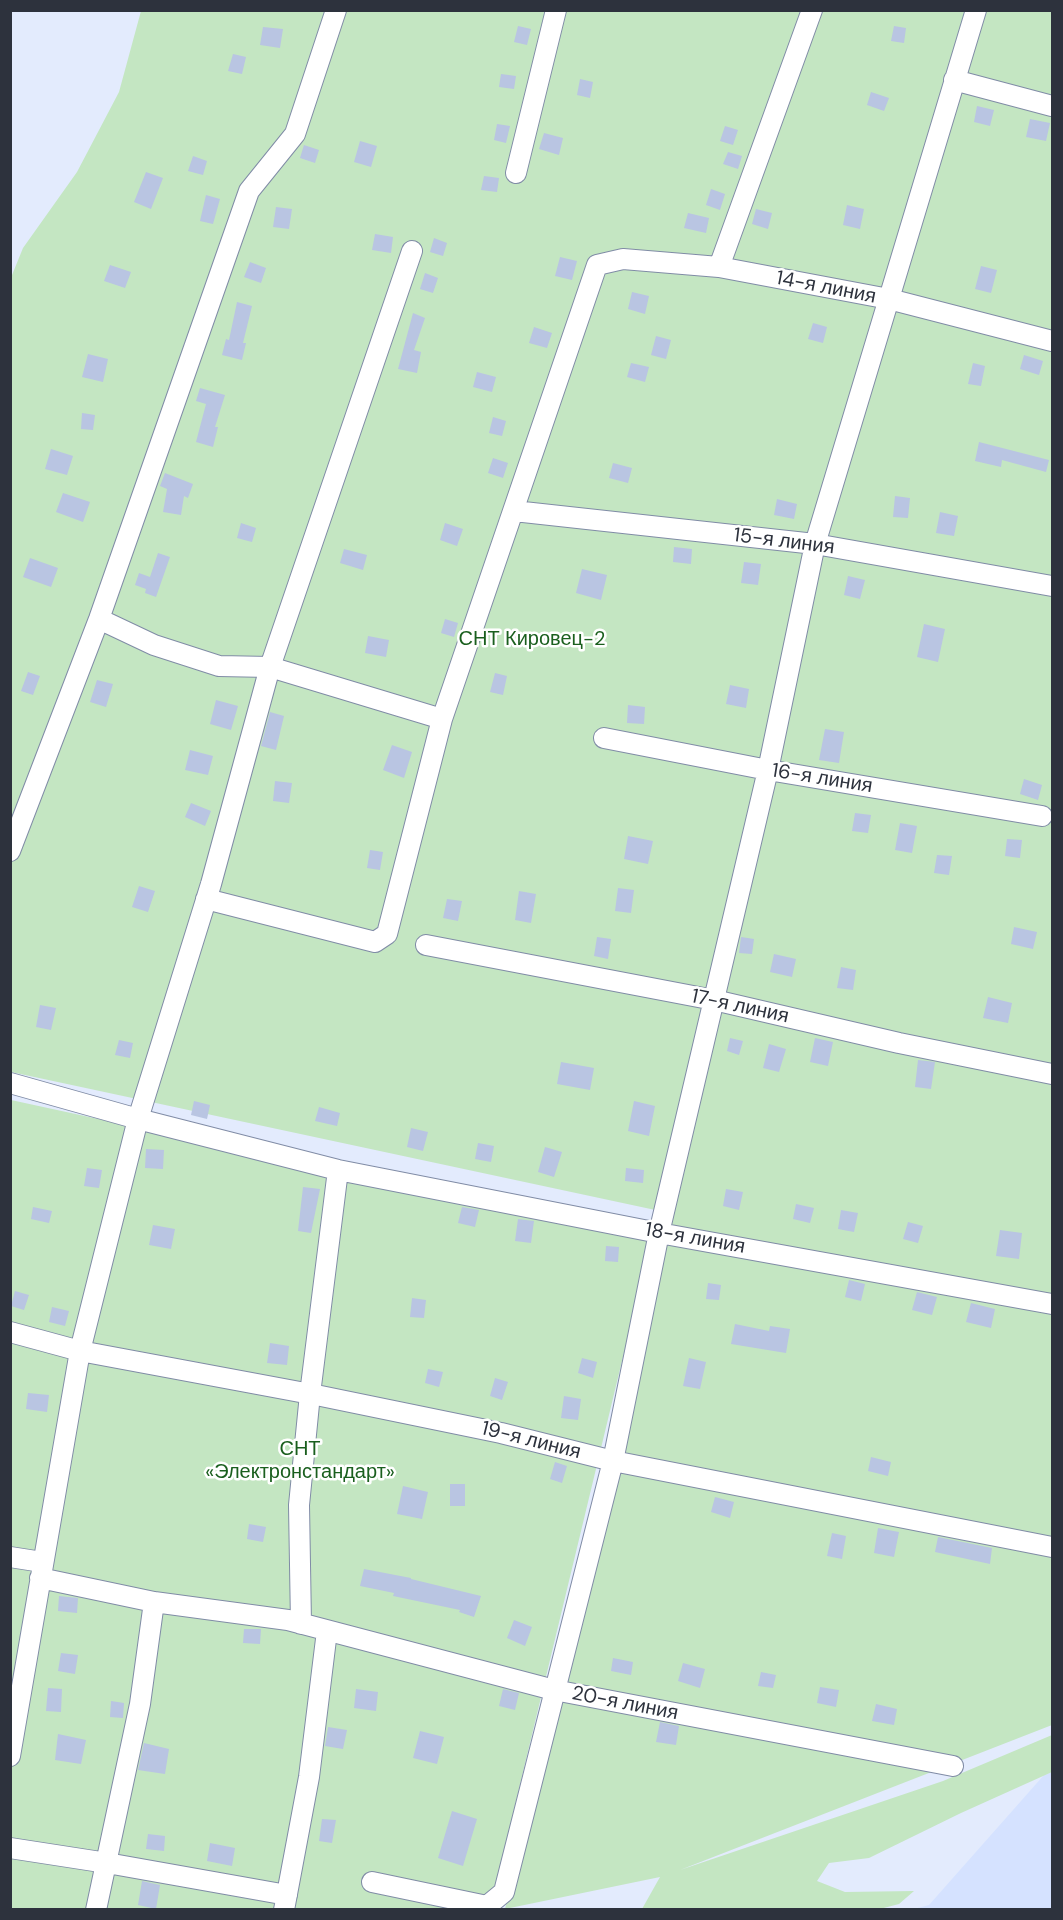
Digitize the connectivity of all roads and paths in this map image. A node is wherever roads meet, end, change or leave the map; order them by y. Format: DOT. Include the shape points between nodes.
graph roads {
  1 [pos="336,10"];
  2 [pos="556,10"];
  3 [pos="812,10"];
  4 [pos="976,10"];
  5 [pos="954,80"];
  6 [pos="1053,106"];
  7 [pos="516,173"];
  8 [pos="412,251"];
  9 [pos="719,267"];
  10 [pos="889,299"];
  11 [pos="1053,341"];
  12 [pos="514,511"];
  13 [pos="815,544"];
  14 [pos="1053,586"];
  15 [pos="99,619"];
  16 [pos="270,667"];
  17 [pos="442,719"];
  18 [pos="604,738"];
  19 [pos="768,770"];
  20 [pos="1042,816"];
  21 [pos="10,851"];
  22 [pos="206,899"];
  23 [pos="426,945"];
  24 [pos="714,1000"];
  25 [pos="1053,1074"];
  26 [pos="10,1083"];
  27 [pos="138,1119"];
  28 [pos="338,1170"];
  29 [pos="659,1233"];
  30 [pos="1053,1304"];
  31 [pos="10,1332"];
  32 [pos="80,1351"];
  33 [pos="310,1394"];
  34 [pos="612,1461"];
  35 [pos="1053,1547"];
  36 [pos="10,1557"];
  37 [pos="41,1570"];
  38 [pos="153,1602"];
  39 [pos="301,1624"];
  40 [pos="327,1631"];
  41 [pos="554,1690"];
  42 [pos="10,1756"];
  43 [pos="953,1766"];
  44 [pos="10,1848"];
  45 [pos="107,1863"];
  46 [pos="372,1882"];
  47 [pos="285,1902"];
  48 [pos="96,1910"];
  1 -- 15 [label="street" via="295,134 249,191"];
  2 -- 7 [label="street"];
  3 -- 9 [label="street"];
  4 -- 5 [label="street"];
  5 -- 6 [label="street"];
  5 -- 10 [label="street"];
  8 -- 16 [label="street"];
  9 -- 10 [label="street, 14-я линия"];
  9 -- 12 [label="street, 14-я линия" via="622,259 597,265"];
  10 -- 11 [label="street, 14-я линия"];
  10 -- 13 [label="street"];
  12 -- 13 [label="street, 15-я линия"];
  12 -- 17 [label="street"];
  13 -- 14 [label="street, 15-я линия"];
  13 -- 19 [label="street"];
  15 -- 16 [label="street" via="154,645 219,666"];
  15 -- 21 [label="street"];
  16 -- 17 [label="street"];
  16 -- 22 [label="street"];
  17 -- 22 [label="street" via="387,934 375,942"];
  18 -- 19 [label="street, 16-я линия"];
  19 -- 20 [label="street, 16-я линия"];
  19 -- 24 [label="street"];
  22 -- 27 [label="street"];
  23 -- 24 [label="street, 17-я линия"];
  24 -- 25 [label="street, 17-я линия"];
  24 -- 29 [label="street"];
  26 -- 27 [label="street, 18-я линия"];
  27 -- 28 [label="street, 18-я линия"];
  27 -- 32 [label="street"];
  28 -- 29 [label="street, 18-я линия"];
  28 -- 33 [label="street"];
  29 -- 30 [label="street, 18-я линия"];
  29 -- 34 [label="street"];
  31 -- 32 [label="street, 19-я линия"];
  32 -- 33 [label="street, 19-я линия"];
  32 -- 37 [label="street"];
  33 -- 34 [label="street, 19-я линия" via="501,1432"];
  33 -- 39 [label="street" via="299,1505"];
  34 -- 35 [label="street, 19-я линия"];
  34 -- 41 [label="street"];
  36 -- 37 [label="street, 20-я линия"];
  37 -- 38 [label="street, 20-я линия"];
  37 -- 42 [label="street"];
  38 -- 39 [label="street, 20-я линия"];
  38 -- 45 [label="street" via="140,1704"];
  39 -- 40 [label="street, 20-я линия"];
  40 -- 41 [label="street, 20-я линия"];
  40 -- 47 [label="street" via="309,1777"];
  41 -- 43 [label="street, 20-я линия"];
  41 -- 46 [label="street" via="504,1893 487,1906"];
  44 -- 45 [label="street"];
  45 -- 47 [label="street"];
  45 -- 48 [label="street"];
}
